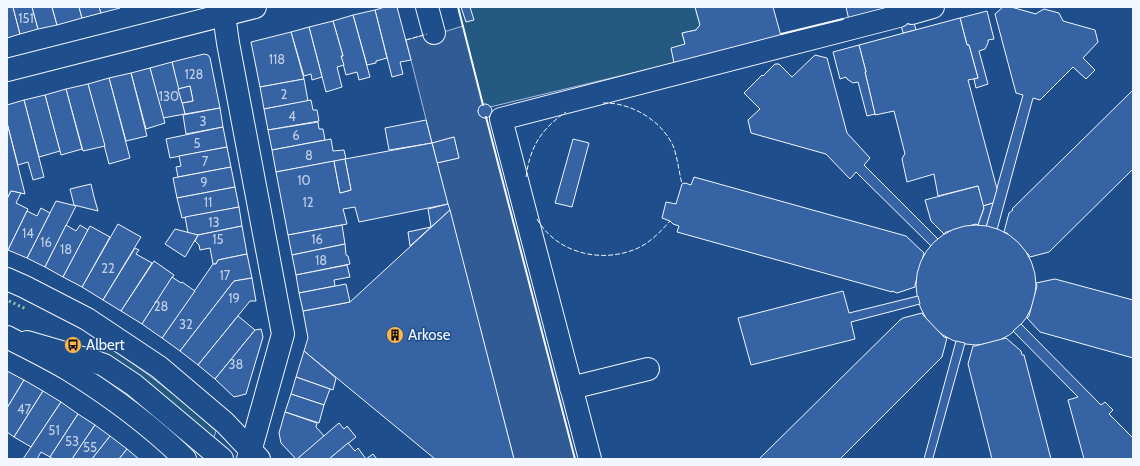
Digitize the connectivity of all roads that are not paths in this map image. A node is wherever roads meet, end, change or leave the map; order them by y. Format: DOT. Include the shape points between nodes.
graph roads {
  1 [pos="255,7"];
  2 [pos="427,7"];
  3 [pos="933,7"];
  4 [pos="224,15"];
  5 [pos="434,32"];
  6 [pos="7,70"];
  7 [pos="7,279"];
  8 [pos="7,336"];
  9 [pos="648,368"];
  10 [pos="571,388"];
  11 [pos="253,456"];
  12 [pos="185,459"];
  13 [pos="222,459"];
  14 [pos="590,459"];
  1 -- 4 [label="street"];
  2 -- 5 [label="street"];
  3 -- 10 [label="street" via="501,119"];
  4 -- 6 [label="street"];
  4 -- 11 [label="street" via="283,334"];
  7 -- 11 [label="street" via="87,320 159,367 225,423"];
  8 -- 12 [label="street" via="68,370 116,401"];
  8 -- 13 [label="street" via="104,365 134,385"];
  9 -- 10 [label="street"];
  10 -- 14 [label="street"];
}
